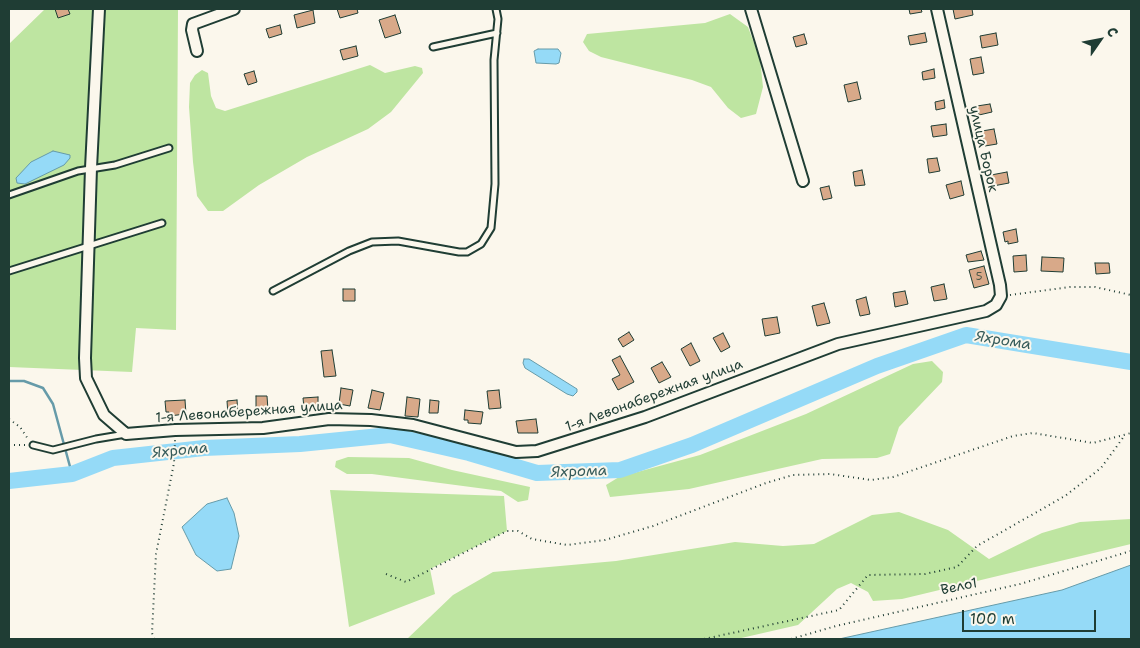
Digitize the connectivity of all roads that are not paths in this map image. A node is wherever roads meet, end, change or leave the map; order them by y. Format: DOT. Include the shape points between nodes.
graph roads {
  1 [pos="99,9"];
  2 [pos="234,9"];
  3 [pos="496,9"];
  4 [pos="751,9"];
  5 [pos="937,9"];
  6 [pos="497,33"];
  7 [pos="433,47"];
  8 [pos="197,51"];
  9 [pos="169,148"];
  10 [pos="91,168"];
  11 [pos="802,181"];
  12 [pos="9,195"];
  13 [pos="162,223"];
  14 [pos="89,244"];
  15 [pos="9,270"];
  16 [pos="273,291"];
  17 [pos="1002,296"];
  18 [pos="126,434"];
  19 [pos="33,445"];
  1 -- 10 [label="street"];
  2 -- 8 [label="street" via="193,24"];
  3 -- 6 [label="lane"];
  4 -- 11 [label="street"];
  5 -- 17 [label="street, улица Борок"];
  6 -- 7 [label="lane"];
  6 -- 16 [label="lane" via="494,60 495,184 491,228 481,244 467,252 459,252 398,241 372,242"];
  9 -- 10 [label="lane" via="115,165"];
  10 -- 12 [label="lane"];
  10 -- 14 [label="street"];
  13 -- 14 [label="lane"];
  14 -- 15 [label="lane"];
  14 -- 18 [label="street" via="86,378 104,415"];
  17 -- 18 [label="street, 1-я Левонабережная улица" via="986,311 838,344 645,417 537,450 516,452 413,425 371,420 329,419 263,428"];
  18 -- 19 [label="lane" via="53,450"];
}
